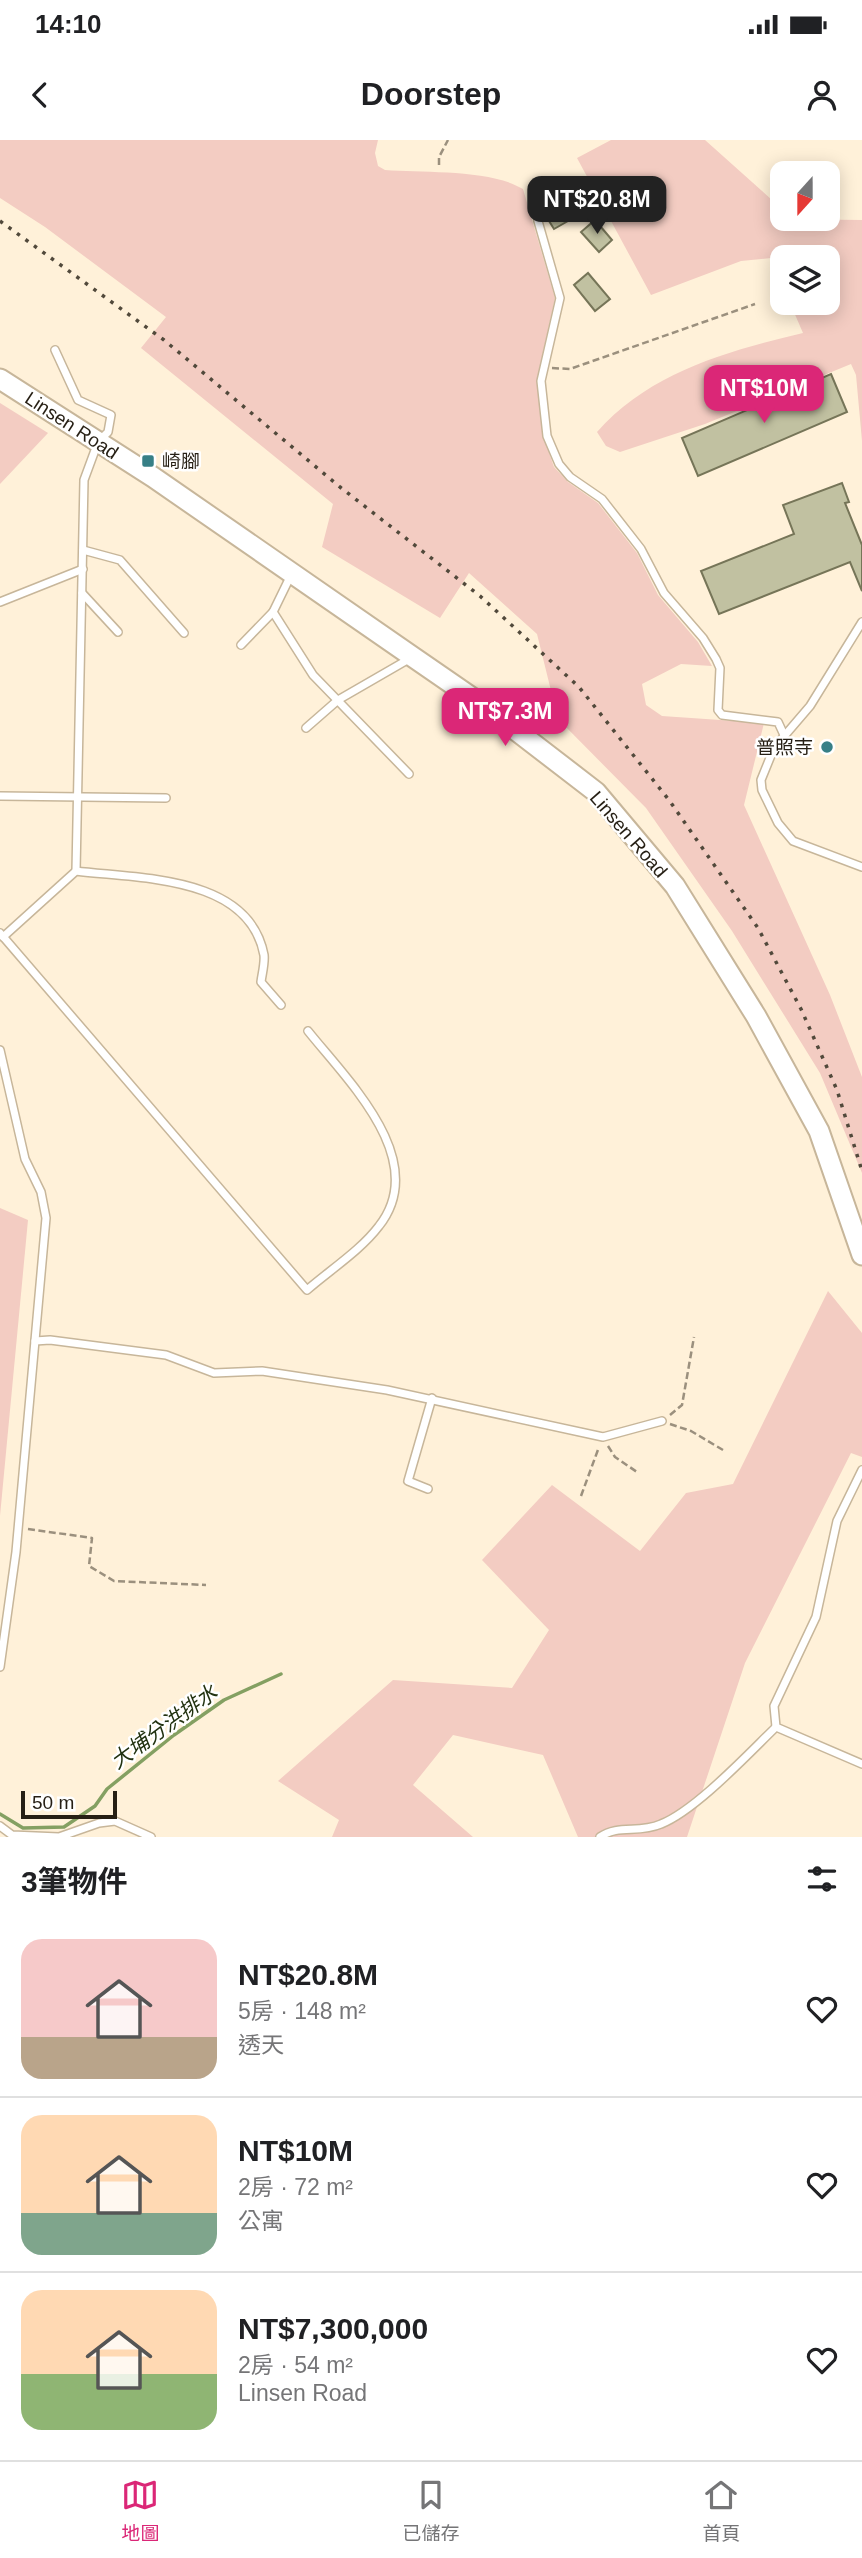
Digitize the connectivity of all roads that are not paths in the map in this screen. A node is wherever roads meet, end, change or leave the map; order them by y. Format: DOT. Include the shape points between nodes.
graph roads {
  1 [pos="538,220"];
  2 [pos="55,350"];
  3 [pos="0,379"];
  4 [pos="98,442"];
  5 [pos="83,550"];
  6 [pos="83,569"];
  7 [pos="292,573"];
  8 [pos="82,593"];
  9 [pos="0,602"];
  10 [pos="273,612"];
  11 [pos="862,622"];
  12 [pos="118,632"];
  13 [pos="184,633"];
  14 [pos="242,645"];
  15 [pos="413,657"];
  16 [pos="338,700"];
  17 [pos="306,728"];
  18 [pos="784,735"];
  19 [pos="410,774"];
  20 [pos="0,796"];
  21 [pos="78,796"];
  22 [pos="166,798"];
  23 [pos="862,867"];
  24 [pos="76,871"];
  25 [pos="2,935"];
  26 [pos="281,1005"];
  27 [pos="307,1031"];
  28 [pos="0,1054"];
  29 [pos="862,1255"];
  30 [pos="35,1341"];
  31 [pos="432,1398"];
  32 [pos="662,1421"];
  33 [pos="862,1469"];
  34 [pos="428,1489"];
  35 [pos="0,1667"];
  36 [pos="776,1727"];
  37 [pos="862,1764"];
  38 [pos="0,1826"];
  39 [pos="151,1837"];
  40 [pos="600,1837"];
  1 -- 18 [label="lane" via="560,298 541,380 547,436 559,464 602,499 641,549 664,593 703,638 720,668 718,710 727,717 778,722"];
  2 -- 4 [label="lane" via="78,400 111,415 108,432"];
  3 -- 4 [label="main road, Linsen Road"];
  4 -- 5 [label="lane" via="84,480"];
  4 -- 7 [label="main road, Linsen Road"];
  5 -- 6 [label="lane"];
  5 -- 13 [label="lane" via="120,560"];
  6 -- 8 [label="lane"];
  6 -- 9 [label="lane"];
  7 -- 10 [label="lane"];
  7 -- 15 [label="main road, Linsen Road"];
  8 -- 12 [label="lane"];
  8 -- 21 [label="lane"];
  10 -- 14 [label="lane"];
  10 -- 16 [label="lane" via="313,675"];
  11 -- 18 [label="lane" via="810,706"];
  15 -- 16 [label="lane"];
  15 -- 29 [label="main road, Linsen Road" via="596,792 675,886 819,1131"];
  16 -- 17 [label="lane"];
  16 -- 19 [label="lane"];
  18 -- 23 [label="lane" via="761,780 778,822 793,841"];
  20 -- 21 [label="lane"];
  21 -- 22 [label="lane"];
  21 -- 24 [label="lane"];
  24 -- 25 [label="lane"];
  24 -- 26 [label="lane" via="190,886 223,897 249,923 264,956 261,982"];
  25 -- 27 [label="lane" via="307,1290 378,1227 391,1208 396,1188 383,1128"];
  28 -- 30 [label="lane" via="25,1159 41,1192 46,1218"];
  30 -- 31 [label="lane" via="166,1355 214,1373 262,1371"];
  30 -- 35 [label="lane"];
  31 -- 32 [label="lane" via="603,1437"];
  31 -- 34 [label="lane" via="408,1481"];
  33 -- 36 [label="lane" via="837,1521 816,1617 774,1706"];
  36 -- 37 [label="lane"];
  36 -- 40 [label="lane" via="721,1780 665,1823 642,1831 612,1829"];
  38 -- 39 [label="lane" via="12,1835 59,1837 115,1821"];
}
